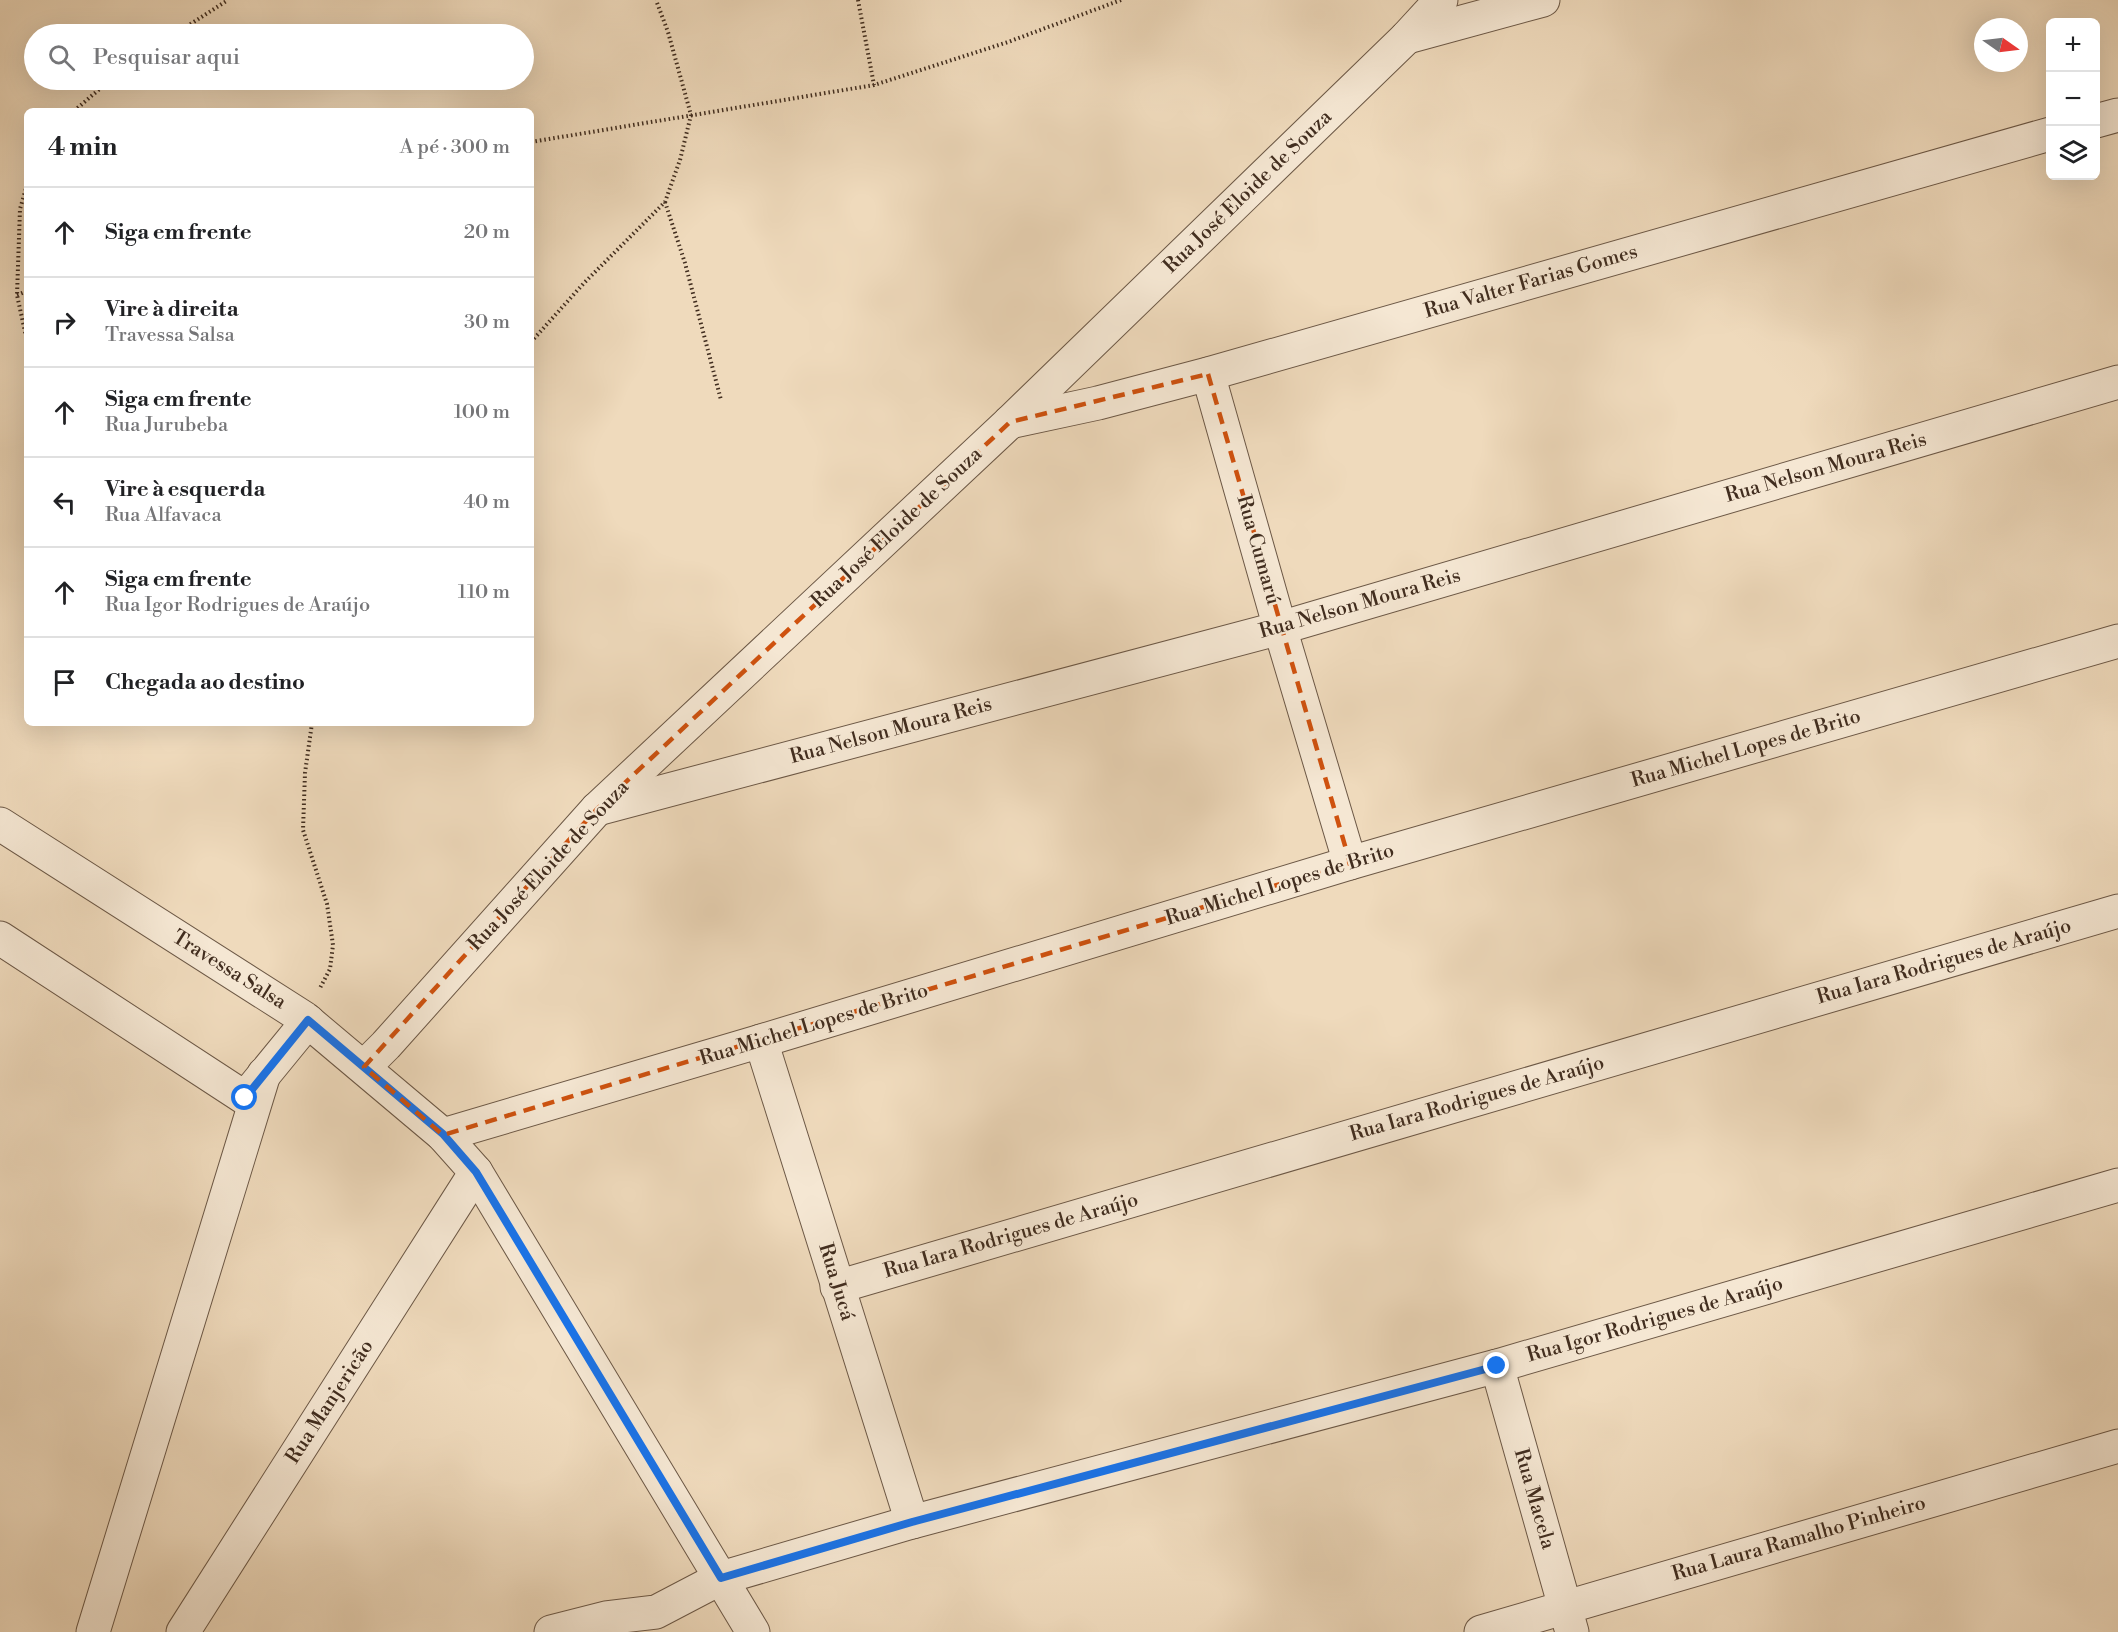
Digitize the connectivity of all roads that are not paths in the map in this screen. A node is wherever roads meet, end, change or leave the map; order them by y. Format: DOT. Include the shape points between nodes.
graph roads {
  1 [pos="1441,0"];
  2 [pos="1543,0"];
  3 [pos="1407,37"];
  4 [pos="2118,115"];
  5 [pos="2100,120"];
  6 [pos="2046,135"];
  7 [pos="1208,375"];
  8 [pos="2118,382"];
  9 [pos="1010,422"];
  10 [pos="1280,628"];
  11 [pos="2118,641"];
  12 [pos="597,809"];
  13 [pos="0,824"];
  14 [pos="1350,863"];
  15 [pos="2118,911"];
  16 [pos="3,950"];
  17 [pos="306,1019"];
  18 [pos="761,1041"];
  19 [pos="364,1066"];
  20 [pos="255,1086"];
  21 [pos="443,1134"];
  22 [pos="476,1172"];
  23 [pos="2118,1185"];
  24 [pos="837,1287"];
  25 [pos="1497,1366"];
  26 [pos="2118,1446"];
  27 [pos="912,1522"];
  28 [pos="721,1578"];
  29 [pos="1568,1620"];
  30 [pos="93,1632"];
  31 [pos="183,1632"];
  32 [pos="551,1632"];
  33 [pos="753,1632"];
  34 [pos="1481,1632"];
  1 -- 3 [label="street, Rua José Eloide de Souza"];
  2 -- 3 [label="street"];
  3 -- 9 [label="street, Rua José Eloide de Souza"];
  4 -- 5 [label="street"];
  6 -- 7 [label="street, Rua Valter Farias Gomes"];
  7 -- 9 [label="street, Rua Valter Farias Gomes"];
  7 -- 10 [label="street, Rua Cumarú"];
  8 -- 10 [label="street, Rua Nelson Moura Reis"];
  9 -- 12 [label="street, Rua José Eloide de Souza"];
  10 -- 12 [label="street, Rua Nelson Moura Reis"];
  10 -- 14 [label="street, Rua Cumarú"];
  11 -- 14 [label="street, Rua Michel Lopes de Brito"];
  12 -- 19 [label="street, Rua José Eloide de Souza"];
  13 -- 17 [label="street, Travessa Salsa"];
  14 -- 18 [label="street, Rua Michel Lopes de Brito"];
  15 -- 24 [label="street, Rua Iara Rodrigues de Araújo"];
  16 -- 20 [label="street"];
  17 -- 19 [label="street, Travessa Salsa"];
  17 -- 20 [label="street"];
  18 -- 21 [label="street, Rua Michel Lopes de Brito"];
  18 -- 24 [label="street, Rua Jucá"];
  19 -- 21 [label="street, Travessa Salsa"];
  20 -- 30 [label="street"];
  21 -- 22 [label="street, Travessa Salsa"];
  22 -- 28 [label="street, Travessa Salsa"];
  22 -- 31 [label="street, Rua Manjericão"];
  23 -- 25 [label="street, Rua Igor Rodrigues de Araújo"];
  24 -- 27 [label="street, Rua Jucá"];
  25 -- 27 [label="street, Rua Igor Rodrigues de Araújo"];
  25 -- 29 [label="street, Rua Macela"];
  26 -- 29 [label="street, Rua Laura Ramalho Pinheiro"];
  27 -- 28 [label="street, Rua Igor Rodrigues de Araújo"];
  28 -- 32 [label="street, Rua Igor Rodrigues de Araújo" via="656,1612 606,1618"];
  28 -- 33 [label="street, Travessa Salsa"];
  29 -- 34 [label="street, Rua Laura Ramalho Pinheiro"];
}
